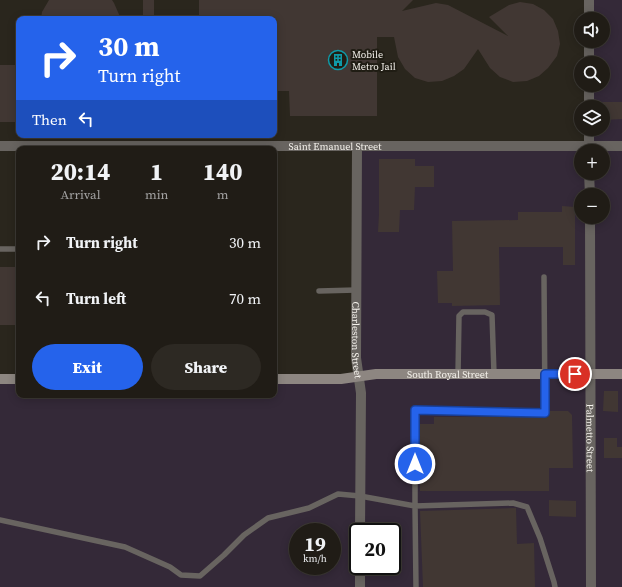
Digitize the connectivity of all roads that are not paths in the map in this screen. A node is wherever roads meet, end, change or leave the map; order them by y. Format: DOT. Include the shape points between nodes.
graph roads {
  1 [pos="589,0"];
  2 [pos="589,12"];
  3 [pos="0,146"];
  4 [pos="16,146"];
  5 [pos="622,146"];
  6 [pos="277,147"];
  7 [pos="356,147"];
  8 [pos="610,147"];
  9 [pos="574,149"];
  10 [pos="590,224"];
  11 [pos="0,249"];
  12 [pos="16,249"];
  13 [pos="544,277"];
  14 [pos="356,290"];
  15 [pos="319,291"];
  16 [pos="458,374"];
  17 [pos="494,374"];
  18 [pos="545,374"];
  19 [pos="590,374"];
  20 [pos="622,374"];
  21 [pos="358,376"];
  22 [pos="0,379"];
  23 [pos="16,379"];
  24 [pos="277,379"];
  25 [pos="360,496"];
  26 [pos="416,506"];
  27 [pos="0,520"];
  28 [pos="360,523"];
  29 [pos="360,575"];
  30 [pos="360,587"];
  31 [pos="416,587"];
  32 [pos="555,587"];
  33 [pos="591,587"];
  1 -- 2 [label="street"];
  3 -- 4 [label="street, Saint Emanuel Street"];
  5 -- 8 [label="street, Saint Emanuel Street"];
  6 -- 7 [label="street, Saint Emanuel Street"];
  7 -- 9 [label="street, Saint Emanuel Street"];
  7 -- 14 [label="street, Charleston Street"];
  10 -- 19 [label="street, Palmetto Street"];
  11 -- 12 [label="lane"];
  13 -- 18 [label="lane"];
  14 -- 15 [label="lane"];
  14 -- 21 [label="street, Charleston Street"];
  16 -- 17 [label="street, South Royal Street"];
  16 -- 17 [label="lane" via="459,316 463,312 485,312 492,315"];
  16 -- 21 [label="street, South Royal Street"];
  17 -- 18 [label="street, South Royal Street"];
  18 -- 19 [label="street, South Royal Street"];
  18 -- 26 [label="lane" via="545,413 415,410"];
  19 -- 20 [label="street, South Royal Street"];
  19 -- 33 [label="street, Palmetto Street"];
  21 -- 24 [label="street, South Royal Street" via="341,379"];
  21 -- 25 [label="street, Charleston Street" via="361,393"];
  22 -- 23 [label="street"];
  25 -- 26 [label="lane"];
  25 -- 27 [label="lane" via="338,494 309,508 268,518 244,535 200,576 181,575 170,567 125,547"];
  25 -- 28 [label="street, Charleston Street"];
  26 -- 31 [label="lane"];
  26 -- 32 [label="lane" via="513,503 527,507 540,538"];
  29 -- 30 [label="street"];
}
